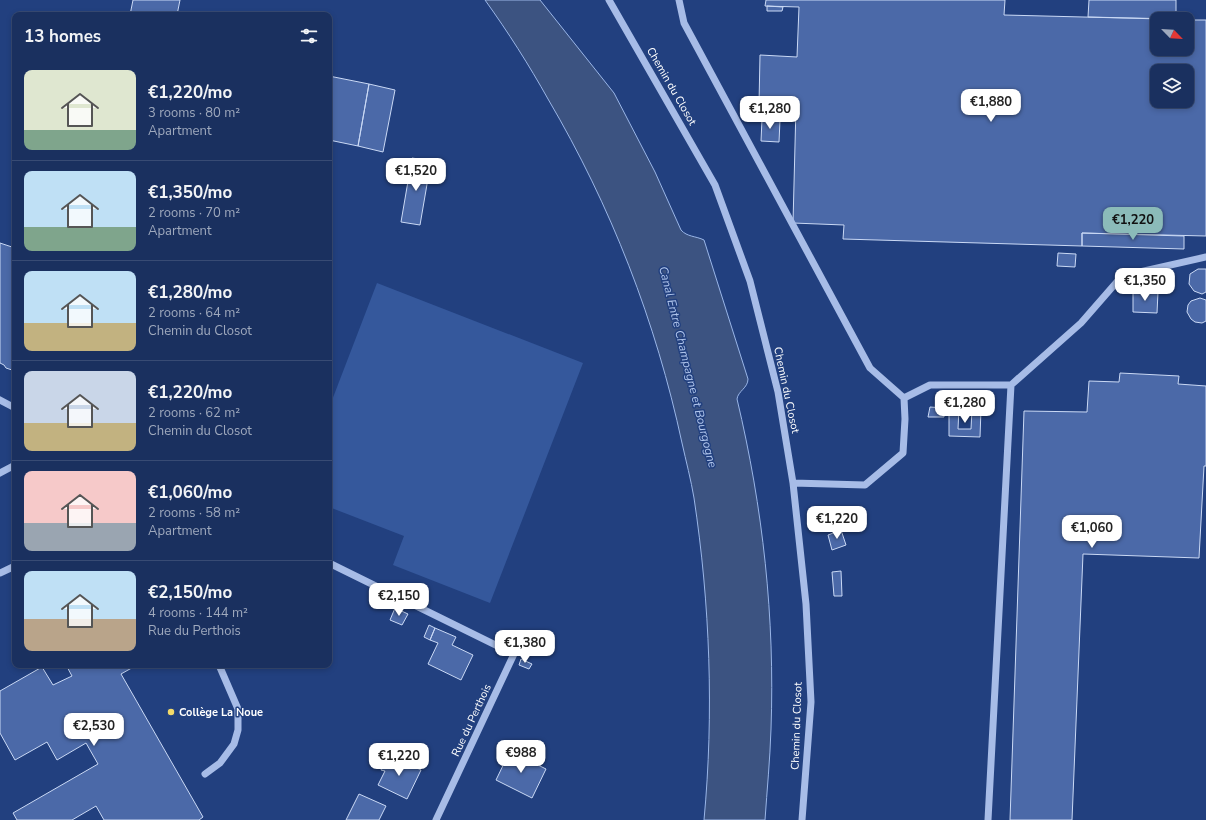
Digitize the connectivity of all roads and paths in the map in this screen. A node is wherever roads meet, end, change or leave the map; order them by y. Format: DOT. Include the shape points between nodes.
graph roads {
  1 [pos="609,0"];
  2 [pos="679,0"];
  3 [pos="1206,257"];
  4 [pos="1011,385"];
  5 [pos="904,398"];
  6 [pos="0,400"];
  7 [pos="12,406"];
  8 [pos="12,467"];
  9 [pos="0,473"];
  10 [pos="793,483"];
  11 [pos="332,564"];
  12 [pos="12,567"];
  13 [pos="0,573"];
  14 [pos="220,668"];
  15 [pos="205,774"];
  16 [pos="436,820"];
  17 [pos="802,820"];
  18 [pos="988,820"];
  1 -- 10 [label="street, Chemin du Closot" via="715,185 750,281 778,392"];
  2 -- 5 [label="street" via="684,23 870,368"];
  3 -- 4 [label="street" via="1122,276 1081,323"];
  4 -- 5 [label="street" via="930,385"];
  4 -- 18 [label="street"];
  5 -- 10 [label="street" via="903,453 865,485"];
  6 -- 7 [label="street"];
  8 -- 9 [label="street"];
  10 -- 17 [label="street, Chemin du Closot" via="806,604 811,702"];
  11 -- 16 [label="street, Rue du Perthois" via="514,654"];
  12 -- 13 [label="street"];
  14 -- 15 [label="street" via="238,709 238,730 234,744 220,763"];
}
